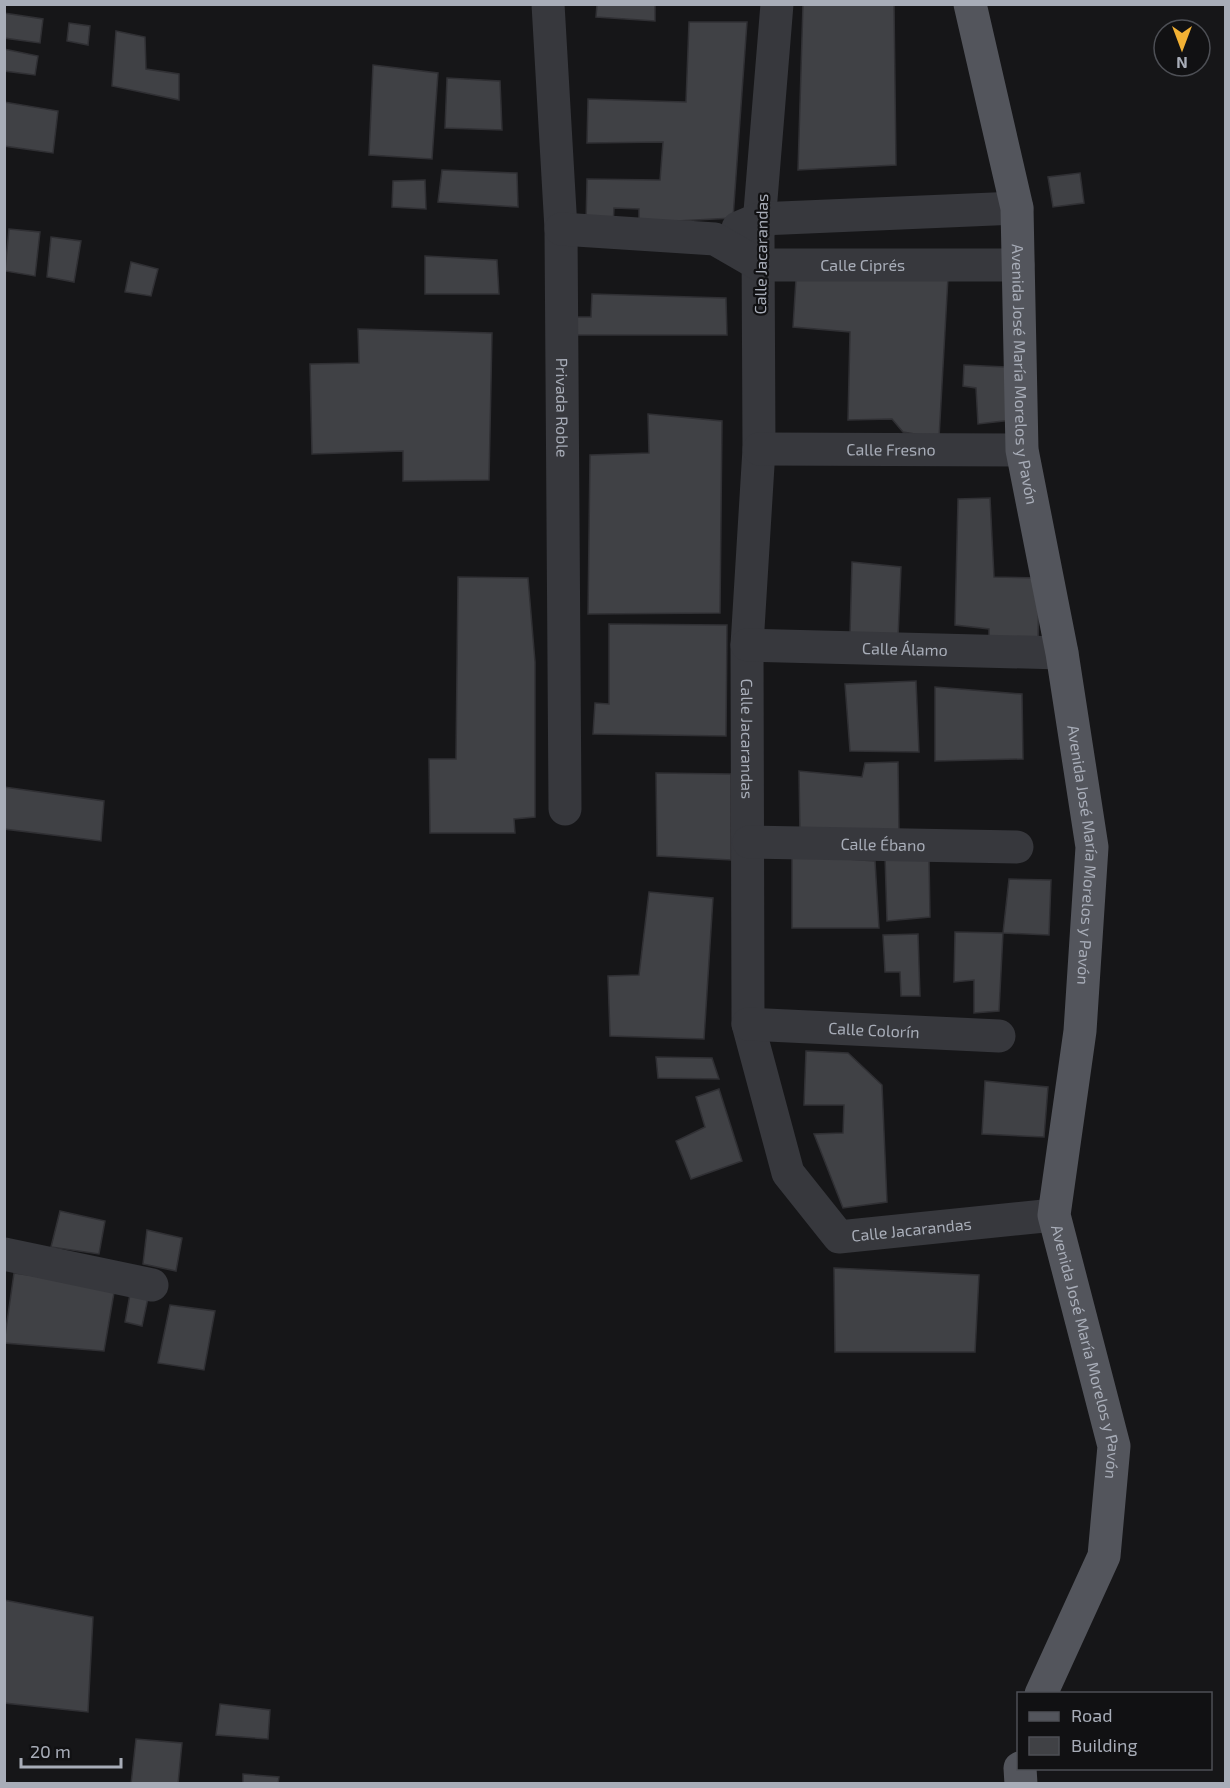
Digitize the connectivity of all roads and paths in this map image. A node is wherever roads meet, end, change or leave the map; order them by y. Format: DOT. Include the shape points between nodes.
graph roads {
  1 [pos="548,4"];
  2 [pos="777,4"];
  3 [pos="970,4"];
  4 [pos="1017,208"];
  5 [pos="759,219"];
  6 [pos="561,229"];
  7 [pos="715,239"];
  8 [pos="760,265"];
  9 [pos="1018,265"];
  10 [pos="759,449"];
  11 [pos="1022,450"];
  12 [pos="747,645"];
  13 [pos="1062,653"];
  14 [pos="565,809"];
  15 [pos="749,842"];
  16 [pos="1017,847"];
  17 [pos="748,1024"];
  18 [pos="999,1036"];
  19 [pos="1054,1215"];
  20 [pos="4,1254"];
  21 [pos="152,1285"];
  22 [pos="1042,1692"];
  1 -- 6 [label="street, Privada Roble"];
  2 -- 5 [label="street, Calle Jacarandas"];
  3 -- 4 [label="main road, Avenida José María Morelos y Pavón"];
  4 -- 5 [label="street"];
  4 -- 9 [label="main road, Avenida José María Morelos y Pavón"];
  5 -- 7 [label="street"];
  5 -- 8 [label="street, Calle Jacarandas"];
  6 -- 7 [label="street"];
  6 -- 14 [label="street, Privada Roble"];
  7 -- 8 [label="street"];
  8 -- 9 [label="street, Calle Ciprés"];
  8 -- 10 [label="street, Calle Jacarandas"];
  9 -- 11 [label="main road, Avenida José María Morelos y Pavón"];
  10 -- 11 [label="street, Calle Fresno"];
  10 -- 12 [label="street, Calle Jacarandas"];
  11 -- 13 [label="main road, Avenida José María Morelos y Pavón"];
  12 -- 13 [label="street, Calle Álamo"];
  12 -- 15 [label="street, Calle Jacarandas"];
  13 -- 19 [label="main road, Avenida José María Morelos y Pavón" via="1092,847 1080,1030"];
  15 -- 16 [label="street, Calle Ébano"];
  15 -- 17 [label="street, Calle Jacarandas"];
  17 -- 18 [label="street, Calle Colorín"];
  17 -- 19 [label="street, Calle Jacarandas" via="788,1173 839,1237"];
  19 -- 22 [label="main road, Avenida José María Morelos y Pavón" via="1114,1446 1104,1556"];
  20 -- 21 [label="street"];
}
